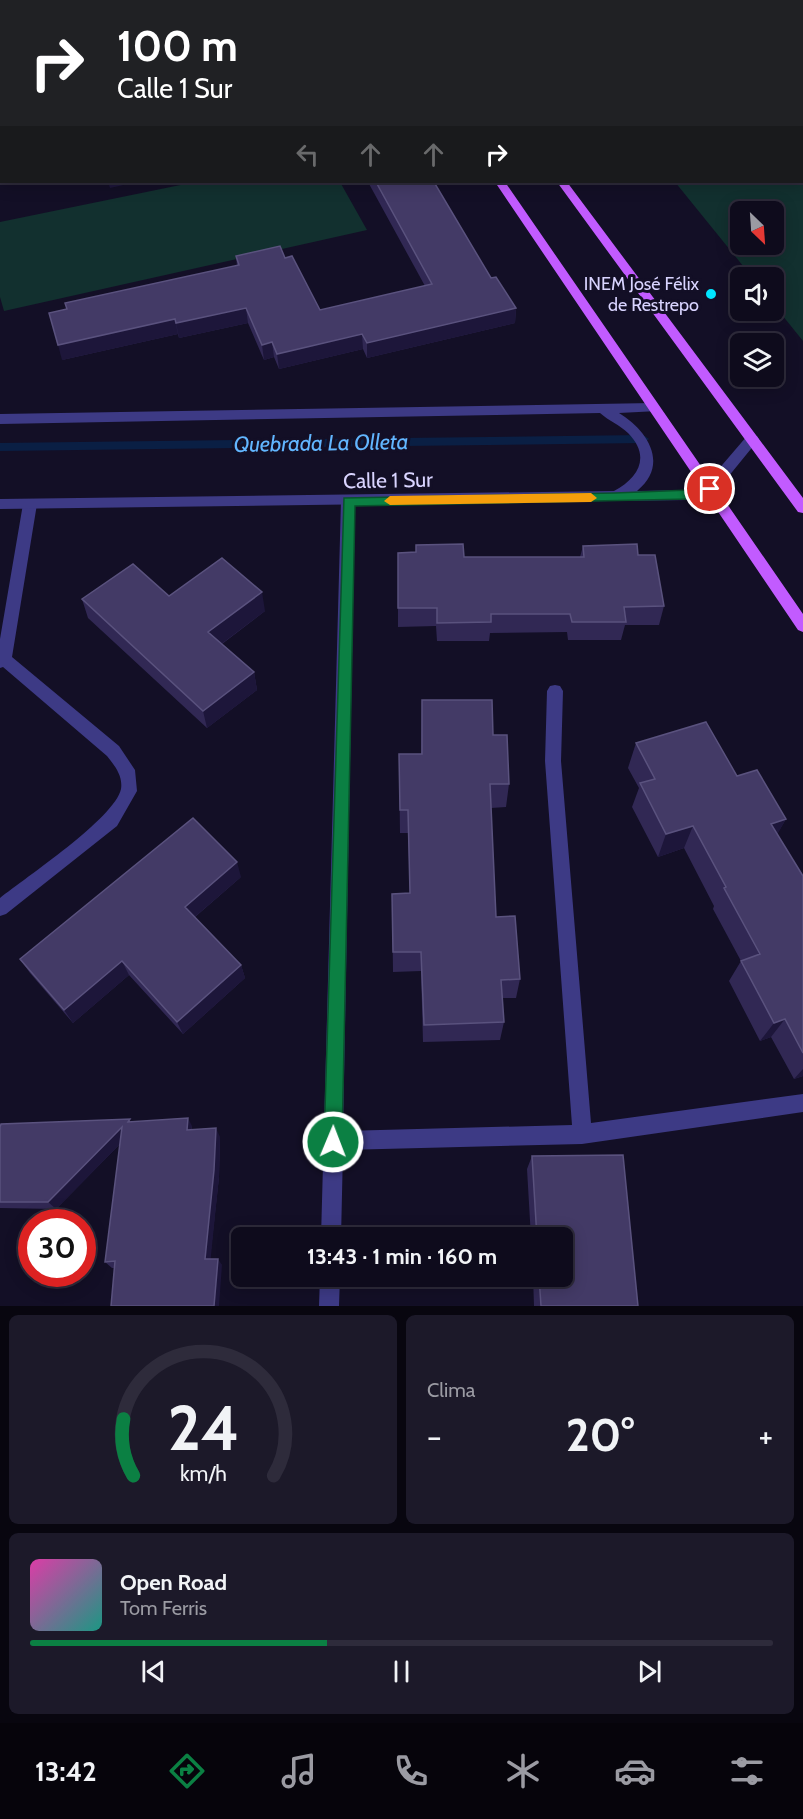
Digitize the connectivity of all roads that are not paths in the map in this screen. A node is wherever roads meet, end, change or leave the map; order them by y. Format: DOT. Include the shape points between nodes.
graph roads {
  1 [pos="501,183"];
  2 [pos="563,183"];
  3 [pos="653,408"];
  4 [pos="603,410"];
  5 [pos="0,419"];
  6 [pos="752,439"];
  7 [pos="710,489"];
  8 [pos="615,497"];
  9 [pos="348,501"];
  10 [pos="0,504"];
  11 [pos="30,504"];
  12 [pos="803,508"];
  13 [pos="803,626"];
  14 [pos="2,661"];
  15 [pos="555,691"];
  16 [pos="0,908"];
  17 [pos="803,1103"];
  18 [pos="582,1134"];
  19 [pos="333,1142"];
  20 [pos="331,1227"];
  21 [pos="330,1287"];
  22 [pos="329,1306"];
  1 -- 3 [label="main road"];
  2 -- 6 [label="main road"];
  3 -- 4 [label="street"];
  3 -- 7 [label="main road"];
  4 -- 5 [label="street"];
  4 -- 8 [label="street" via="627,422 643,439 647,461 638,483"];
  6 -- 7 [label="street"];
  6 -- 12 [label="main road"];
  7 -- 8 [label="street, Calle 1 Sur" via="690,495"];
  7 -- 13 [label="main road"];
  8 -- 9 [label="street, Calle 1 Sur"];
  9 -- 11 [label="street, Calle 1 Sur"];
  9 -- 19 [label="street"];
  10 -- 11 [label="street, Calle 1 Sur"];
  11 -- 14 [label="street"];
  14 -- 16 [label="street" via="113,752 127,770 129,791 111,821"];
  15 -- 18 [label="street" via="553,762"];
  17 -- 18 [label="street"];
  18 -- 19 [label="street"];
  19 -- 20 [label="street"];
  21 -- 22 [label="street"];
}
